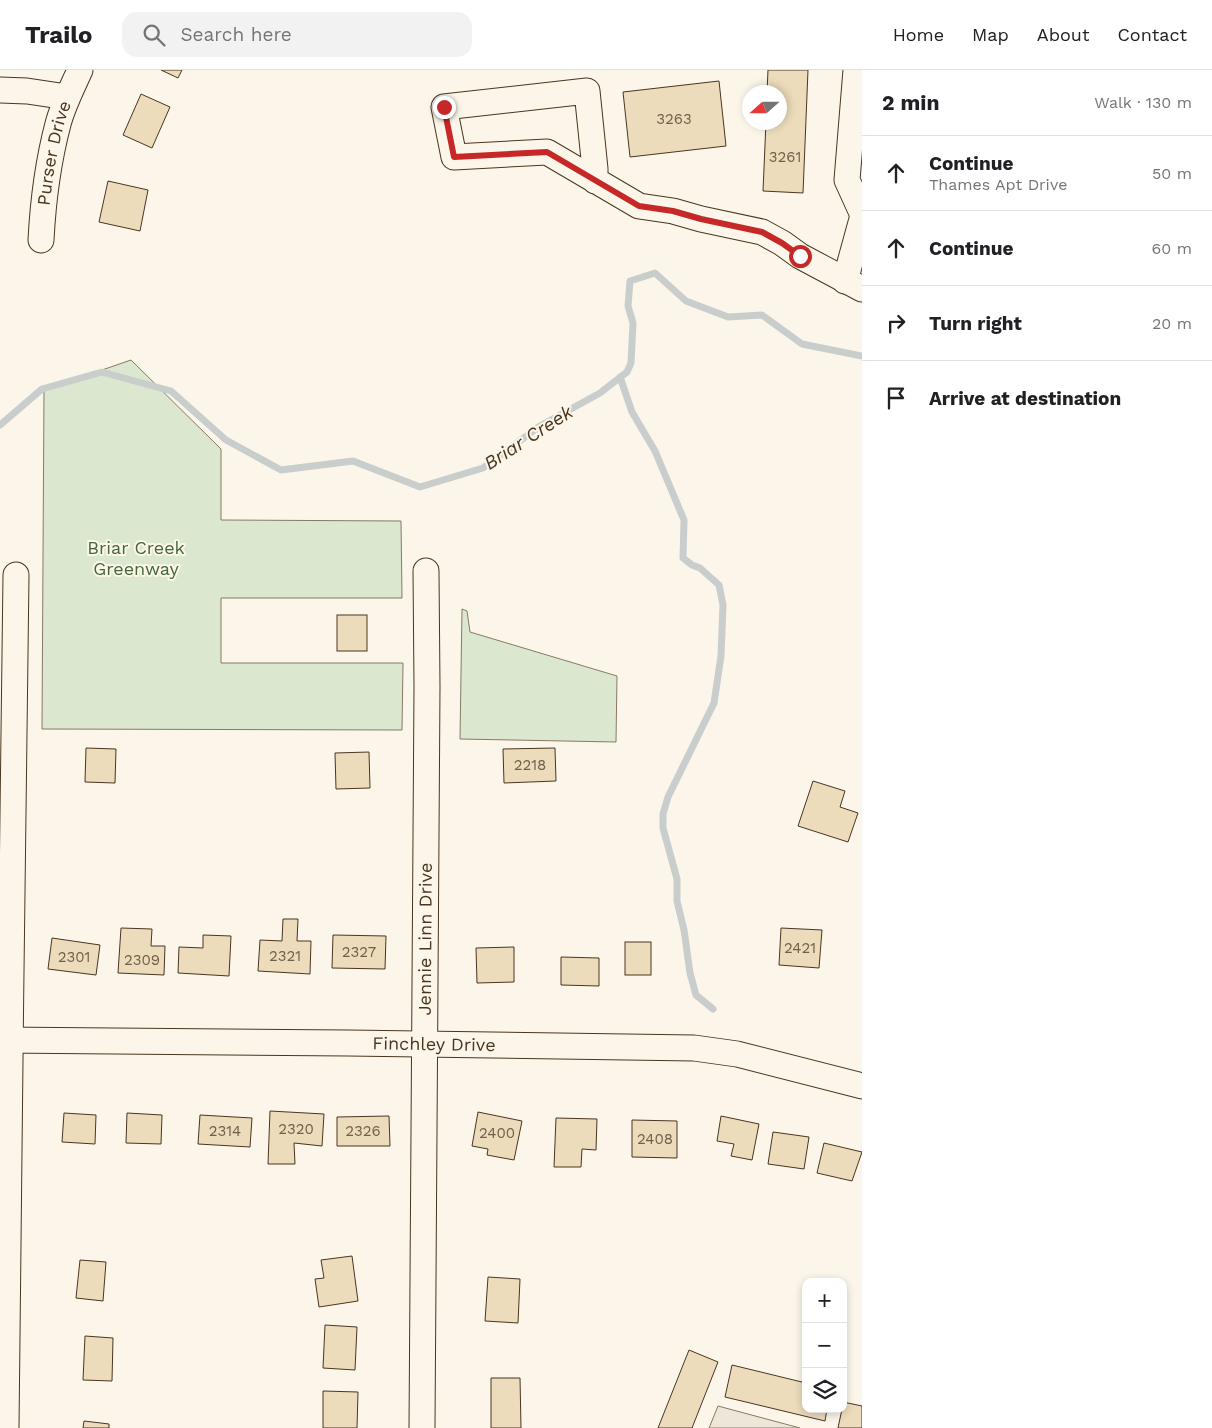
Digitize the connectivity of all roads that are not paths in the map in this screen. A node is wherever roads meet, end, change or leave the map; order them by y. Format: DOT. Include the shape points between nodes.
graph roads {
  1 [pos="80,70"];
  2 [pos="856,70"];
  3 [pos="0,90"];
  4 [pos="67,97"];
  5 [pos="595,181"];
  6 [pos="862,213"];
  7 [pos="862,219"];
  8 [pos="41,240"];
  9 [pos="854,285"];
  10 [pos="426,571"];
  11 [pos="16,575"];
  12 [pos="5,1040"];
  13 [pos="425,1044"];
  14 [pos="862,1086"];
  15 [pos="6,1428"];
  16 [pos="422,1428"];
  1 -- 4 [label="street, Purser Drive"];
  2 -- 6 [label="street" via="847,180"];
  3 -- 4 [label="street"];
  4 -- 8 [label="street, Purser Drive" via="44,193"];
  5 -- 5 [label="street" via="547,152 454,157 444,107 587,91"];
  5 -- 9 [label="street" via="639,206 762,232"];
  7 -- 9 [label="street"];
  10 -- 13 [label="street, Jennie Linn Drive"];
  11 -- 12 [label="street" via="12,970"];
  12 -- 13 [label="street, Finchley Drive"];
  12 -- 15 [label="street"];
  13 -- 14 [label="street, Finchley Drive" via="694,1048 737,1054"];
  13 -- 16 [label="street, Jennie Linn Drive"];
}
